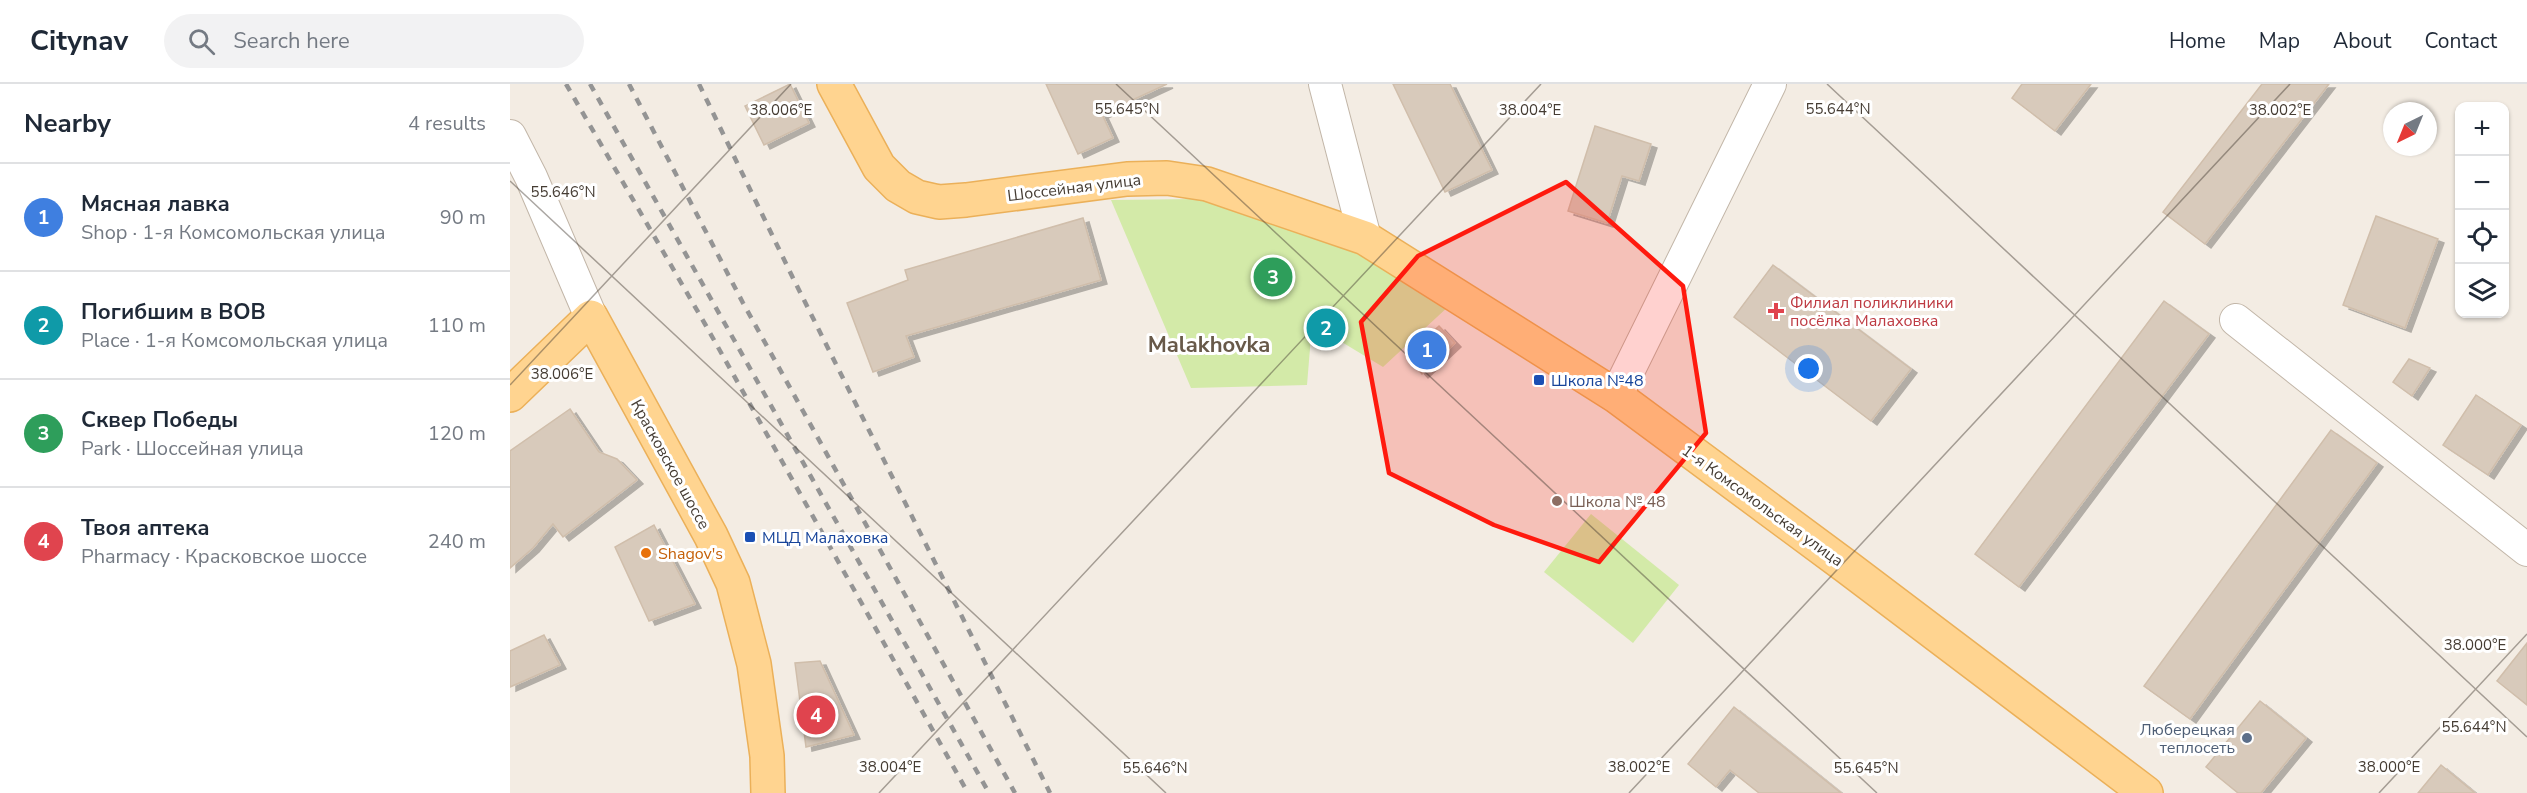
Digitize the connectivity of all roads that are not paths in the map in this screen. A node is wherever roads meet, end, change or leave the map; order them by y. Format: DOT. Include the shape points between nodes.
graph roads {
  1 [pos="834,84"];
  2 [pos="1325,84"];
  3 [pos="1770,84"];
  4 [pos="510,136"];
  5 [pos="1365,238"];
  6 [pos="591,317"];
  7 [pos="2236,320"];
  8 [pos="510,395"];
  9 [pos="1616,396"];
  10 [pos="2527,550"];
  11 [pos="768,793"];
  12 [pos="2146,793"];
  1 -- 5 [label="main road, Шоссейная улица" via="879,167 916,197 939,202 966,200 1127,178 1167,178 1207,184"];
  2 -- 5 [label="street"];
  3 -- 9 [label="street"];
  4 -- 6 [label="street"];
  5 -- 9 [label="main road, 1-я Комсомольская улица"];
  6 -- 8 [label="main road"];
  6 -- 11 [label="main road, Красковское шоссе" via="733,583 754,664"];
  7 -- 10 [label="street"];
  9 -- 12 [label="main road, 1-я Комсомольская улица"];
}
